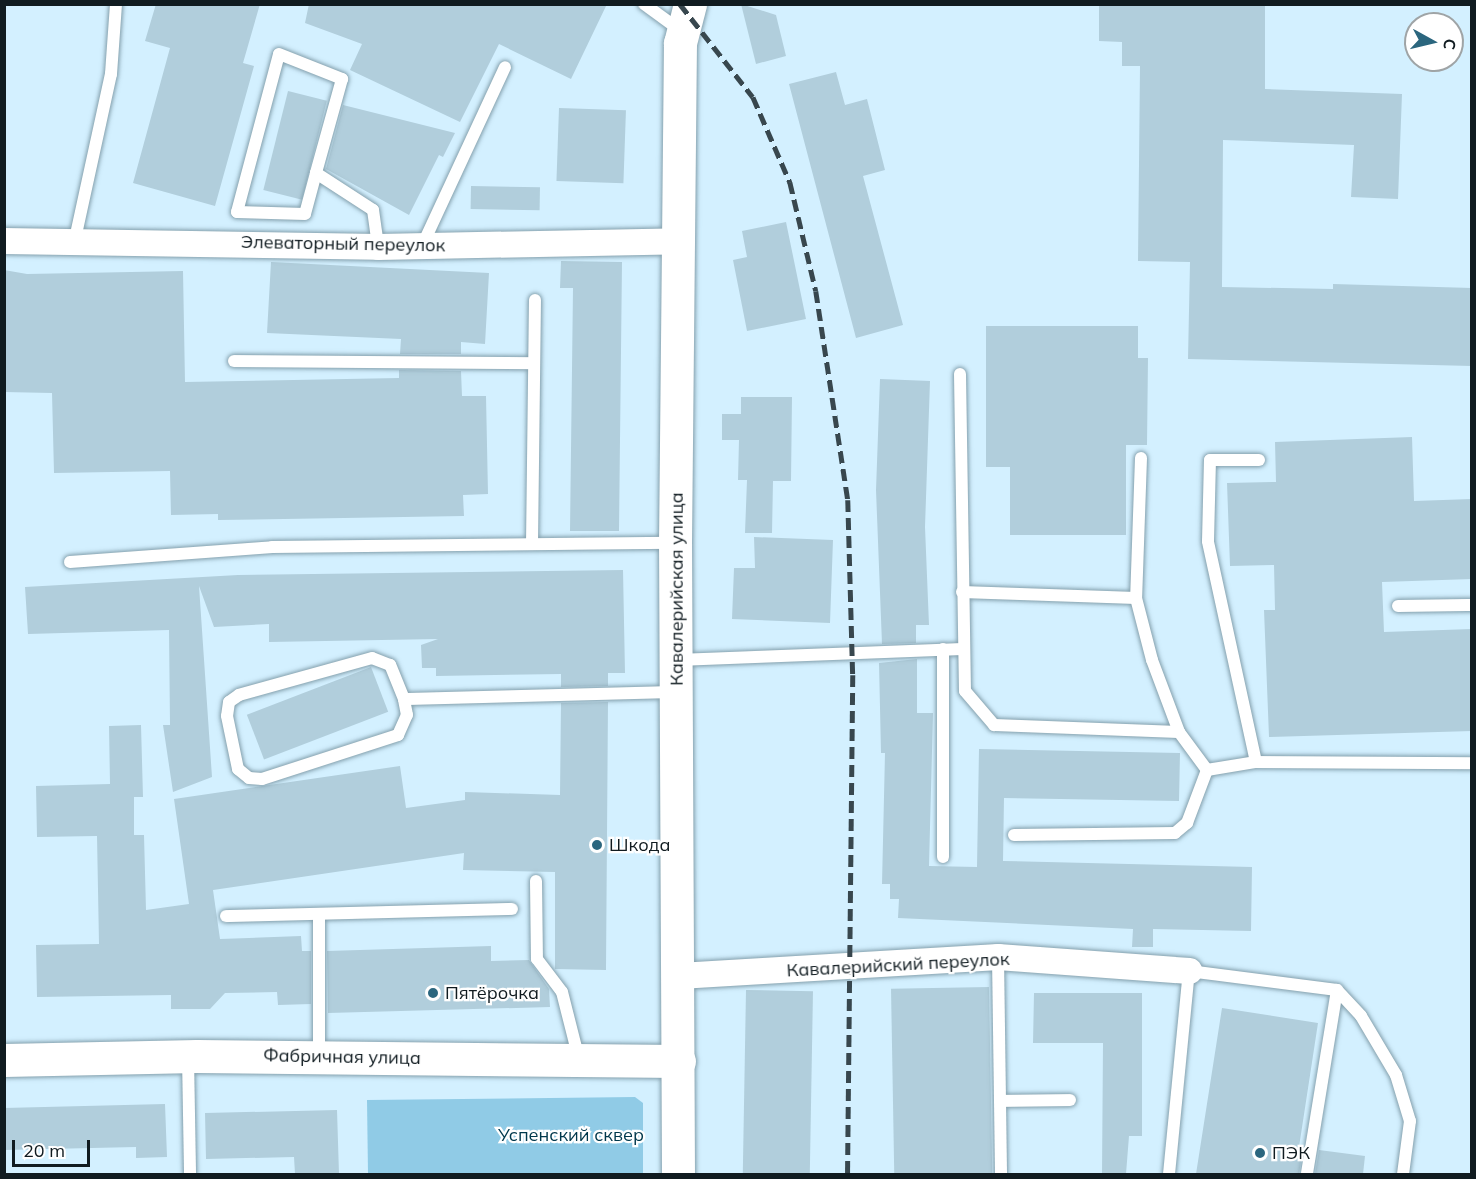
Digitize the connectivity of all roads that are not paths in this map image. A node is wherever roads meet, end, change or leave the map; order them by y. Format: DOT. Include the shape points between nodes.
graph roads {
  1 [pos="116,4"];
  2 [pos="644,4"];
  3 [pos="686,18"];
  4 [pos="505,67"];
  5 [pos="315,173"];
  6 [pos="75,240"];
  7 [pos="4,241"];
  8 [pos="682,241"];
  9 [pos="378,246"];
  10 [pos="422,246"];
  11 [pos="535,300"];
  12 [pos="234,361"];
  13 [pos="534,363"];
  14 [pos="960,374"];
  15 [pos="1141,458"];
  16 [pos="1259,460"];
  17 [pos="675,543"];
  18 [pos="532,544"];
  19 [pos="70,562"];
  20 [pos="962,592"];
  21 [pos="1136,598"];
  22 [pos="1472,605"];
  23 [pos="1398,606"];
  24 [pos="963,649"];
  25 [pos="943,650"];
  26 [pos="677,676"];
  27 [pos="404,699"];
  28 [pos="1179,732"];
  29 [pos="1256,762"];
  30 [pos="1472,763"];
  31 [pos="1207,770"];
  32 [pos="1014,835"];
  33 [pos="943,857"];
  34 [pos="536,881"];
  35 [pos="512,909"];
  36 [pos="319,915"];
  37 [pos="226,916"];
  38 [pos="998,957"];
  39 [pos="1189,971"];
  40 [pos="679,976"];
  41 [pos="1337,990"];
  42 [pos="188,1056"];
  43 [pos="319,1057"];
  44 [pos="4,1060"];
  45 [pos="580,1060"];
  46 [pos="679,1061"];
  47 [pos="1070,1100"];
  48 [pos="1000,1101"];
  49 [pos="190,1174"];
  50 [pos="678,1174"];
  51 [pos="1001,1174"];
  52 [pos="1169,1174"];
  53 [pos="1307,1174"];
  54 [pos="1403,1174"];
  1 -- 6 [label="lane" via="111,74"];
  2 -- 3 [label="lane"];
  3 -- 8 [label="street, Кавалерийская улица"];
  4 -- 10 [label="lane"];
  5 -- 5 [label="lane" via="342,79 279,54 237,212 305,214"];
  5 -- 9 [label="lane" via="373,210"];
  6 -- 7 [label="street, Элеваторный переулок"];
  6 -- 9 [label="street, Элеваторный переулок"];
  8 -- 10 [label="street, Элеваторный переулок"];
  8 -- 17 [label="street, Кавалерийская улица"];
  9 -- 10 [label="street, Элеваторный переулок"];
  11 -- 13 [label="lane"];
  12 -- 13 [label="lane"];
  13 -- 18 [label="lane"];
  14 -- 20 [label="lane"];
  15 -- 21 [label="lane"];
  16 -- 29 [label="lane" via="1210,460 1208,541"];
  17 -- 18 [label="lane"];
  17 -- 26 [label="street, Кавалерийская улица"];
  18 -- 19 [label="lane" via="272,547"];
  20 -- 21 [label="lane"];
  20 -- 24 [label="lane"];
  21 -- 28 [label="lane" via="1152,660"];
  22 -- 23 [label="lane"];
  24 -- 25 [label="lane"];
  24 -- 28 [label="lane" via="965,691 994,725"];
  25 -- 26 [label="lane"];
  25 -- 33 [label="lane"];
  26 -- 27 [label="lane"];
  26 -- 40 [label="street, Кавалерийская улица"];
  27 -- 27 [label="lane" via="407,715 398,735 262,779 249,778 238,769 227,716 229,702 239,695 372,658 390,665"];
  28 -- 31 [label="lane"];
  29 -- 30 [label="lane"];
  29 -- 31 [label="lane"];
  31 -- 32 [label="lane" via="1187,823 1175,833"];
  34 -- 45 [label="lane" via="537,959 562,992"];
  35 -- 36 [label="lane"];
  36 -- 37 [label="lane"];
  36 -- 43 [label="lane"];
  38 -- 39 [label="street, Кавалерийский переулок"];
  38 -- 40 [label="street, Кавалерийский переулок"];
  38 -- 48 [label="lane"];
  39 -- 41 [label="lane"];
  39 -- 52 [label="lane"];
  40 -- 46 [label="street, Кавалерийская улица"];
  41 -- 53 [label="lane"];
  41 -- 54 [label="lane" via="1362,1016 1396,1075 1410,1121"];
  42 -- 43 [label="street, Фабричная улица"];
  42 -- 44 [label="street, Фабричная улица"];
  42 -- 49 [label="lane"];
  43 -- 45 [label="street, Фабричная улица"];
  45 -- 46 [label="street, Фабричная улица"];
  46 -- 50 [label="street, Кавалерийская улица"];
  47 -- 48 [label="lane"];
  48 -- 51 [label="lane"];
}
